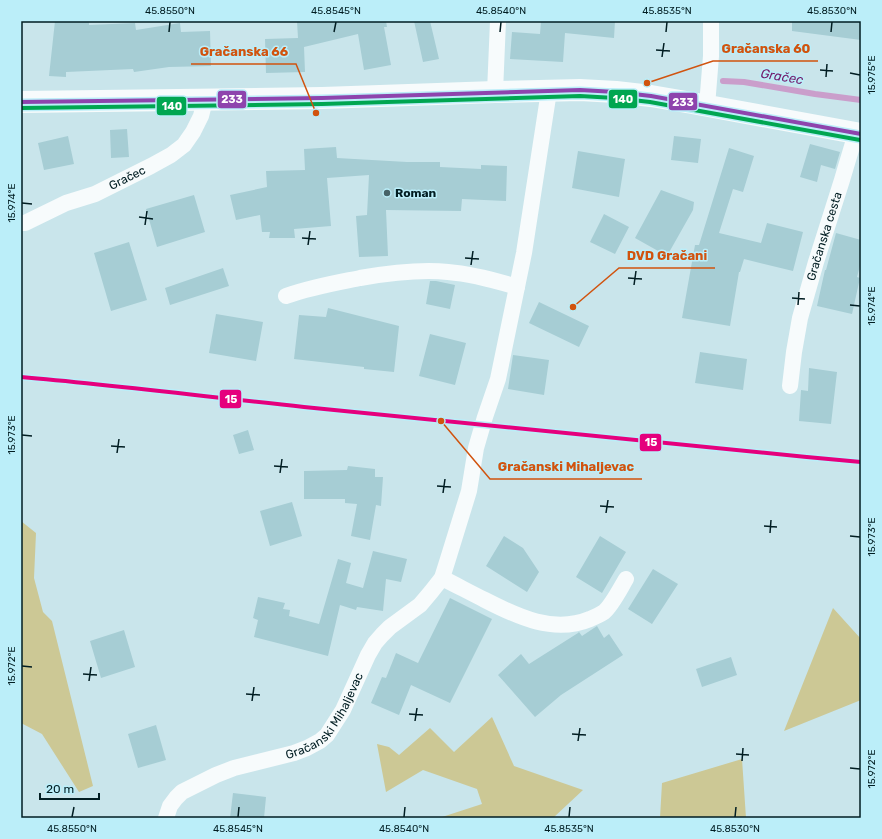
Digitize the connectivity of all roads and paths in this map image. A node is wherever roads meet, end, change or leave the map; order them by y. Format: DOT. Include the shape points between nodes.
graph roads {
  1 [pos="498,21"];
  2 [pos="711,21"];
  3 [pos="549,91"];
  4 [pos="495,92"];
  5 [pos="206,100"];
  6 [pos="21,102"];
  7 [pos="707,106"];
  8 [pos="858,134"];
  9 [pos="22,224"];
  10 [pos="517,287"];
  11 [pos="286,296"];
  12 [pos="790,386"];
  13 [pos="442,578"];
  14 [pos="626,579"];
  15 [pos="166,818"];
  1 -- 4 [label="street"];
  2 -- 7 [label="street"];
  3 -- 4 [label="main road, Gračanska cesta"];
  3 -- 7 [label="main road, Gračanska cesta" via="616,92"];
  3 -- 10 [label="street, Gračanski Mihaljevac"];
  4 -- 5 [label="main road, Gračanska cesta"];
  5 -- 6 [label="main road, Gračanska cesta"];
  5 -- 9 [label="street, Gračec" via="193,132 184,145 171,155 95,194 66,203"];
  7 -- 8 [label="main road, Gračanska cesta"];
  8 -- 12 [label="street, Gračanska cesta" via="800,318"];
  10 -- 11 [label="street" via="468,274 428,271 380,275 326,284"];
  10 -- 13 [label="street, Gračanski Mihaljevac" via="498,379 476,448 469,491"];
  13 -- 14 [label="street" via="520,617 536,622 568,625 604,612"];
  13 -- 15 [label="street, Gračanski Mihaljevac" via="420,605 390,627 375,643 343,710 327,735 307,748 216,774 182,792 170,806"];
}
